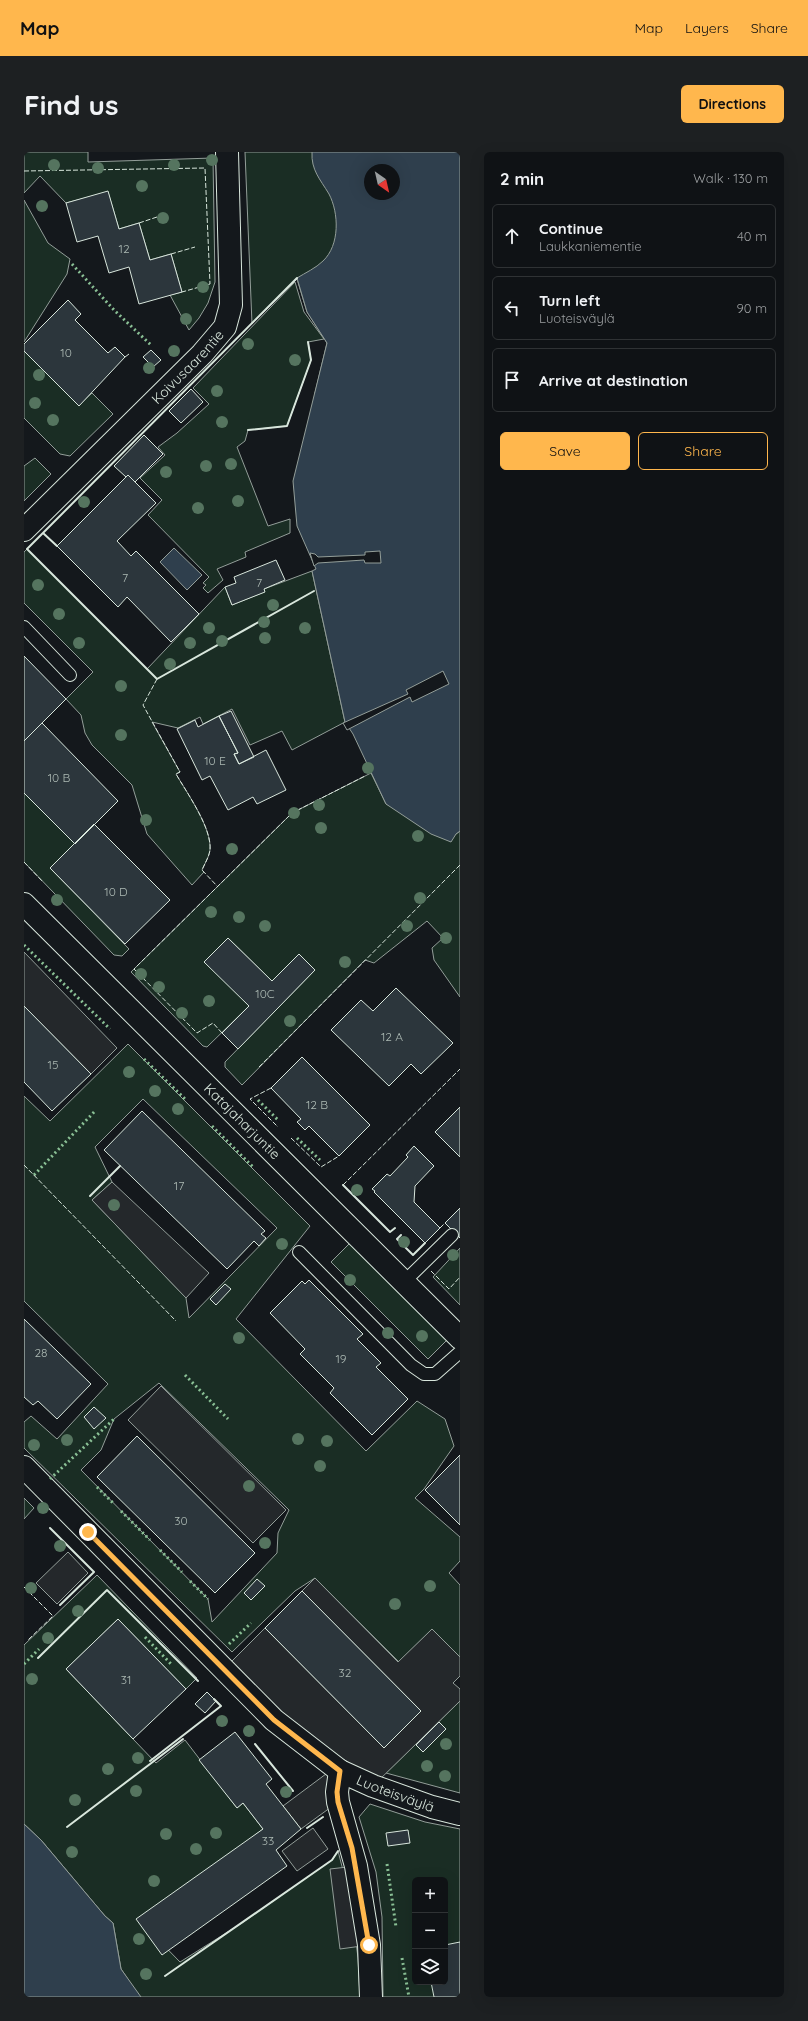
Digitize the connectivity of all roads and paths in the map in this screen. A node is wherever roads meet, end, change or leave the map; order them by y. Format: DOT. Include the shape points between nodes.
graph roads {
  1 [pos="227,152"];
  2 [pos="24,530"];
  3 [pos="24,627"];
  4 [pos="70,675"];
  5 [pos="24,904"];
  6 [pos="452,1235"];
  7 [pos="299,1252"];
  8 [pos="404,1282"];
  9 [pos="460,1338"];
  10 [pos="460,1352"];
  11 [pos="24,1467"];
  12 [pos="340,1771"];
  13 [pos="460,1814"];
  14 [pos="371,1997"];
  1 -- 2 [label="street, Koivusaarentie" via="231,305 225,327 202,354"];
  3 -- 4 [label="lane"];
  5 -- 8 [label="street, Katajaharjuntie"];
  6 -- 8 [label="lane"];
  7 -- 10 [label="lane" via="411,1365 424,1374 435,1374"];
  8 -- 9 [label="street, Katajaharjuntie"];
  11 -- 12 [label="street, Luoteisväylä" via="274,1720"];
  12 -- 13 [label="street, Luoteisväylä" via="373,1786"];
  12 -- 14 [label="street" via="338,1802 357,1873 369,1945"];
}
